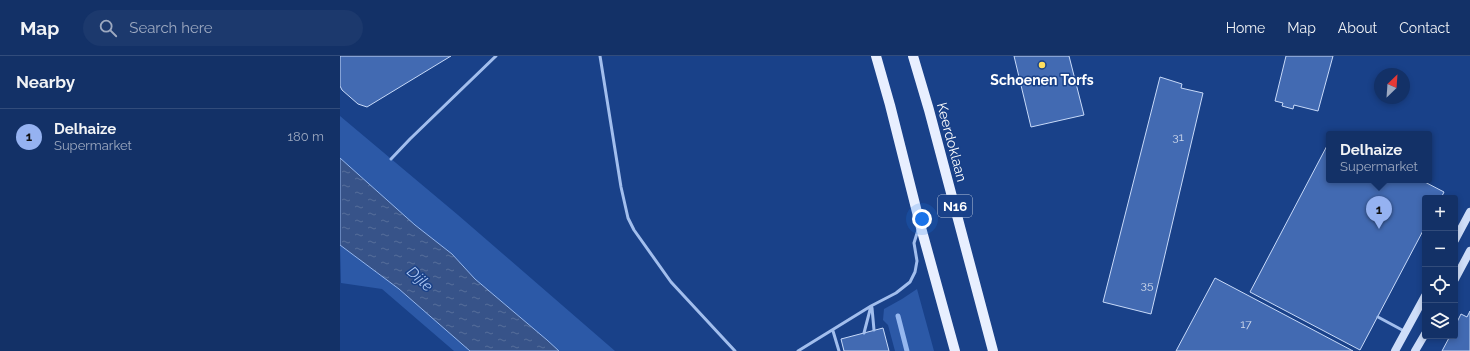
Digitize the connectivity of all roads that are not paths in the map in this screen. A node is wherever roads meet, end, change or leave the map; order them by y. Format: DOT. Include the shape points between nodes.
graph roads {
  1 [pos="496,56"];
  2 [pos="600,56"];
  3 [pos="876,56"];
  4 [pos="913,56"];
  5 [pos="391,159"];
  6 [pos="1470,212"];
  7 [pos="920,224"];
  8 [pos="1458,234"];
  9 [pos="1470,251"];
  10 [pos="1458,273"];
  11 [pos="1422,302"];
  12 [pos="871,306"];
  13 [pos="1378,317"];
  14 [pos="874,330"];
  15 [pos="832,331"];
  16 [pos="1406,332"];
  17 [pos="864,333"];
  18 [pos="1422,339"];
  19 [pos="735,351"];
  20 [pos="798,351"];
  21 [pos="839,351"];
  22 [pos="955,351"];
  23 [pos="993,351"];
  24 [pos="1395,351"];
  25 [pos="1415,351"];
  1 -- 5 [label="lane"];
  2 -- 19 [label="lane" via="628,218 671,282"];
  3 -- 7 [label="main road, N16"];
  4 -- 23 [label="main road, Keerdoklaan / N16"];
  6 -- 8 [label="main road"];
  7 -- 12 [label="lane" via="914,243 918,261 910,282 900,291"];
  7 -- 22 [label="main road, N16"];
  9 -- 10 [label="main road"];
  11 -- 16 [label="main road"];
  12 -- 14 [label="lane"];
  12 -- 15 [label="lane"];
  12 -- 17 [label="lane"];
  13 -- 16 [label="lane"];
  15 -- 20 [label="lane"];
  15 -- 21 [label="lane"];
  16 -- 24 [label="main road"];
  18 -- 25 [label="main road"];
}
